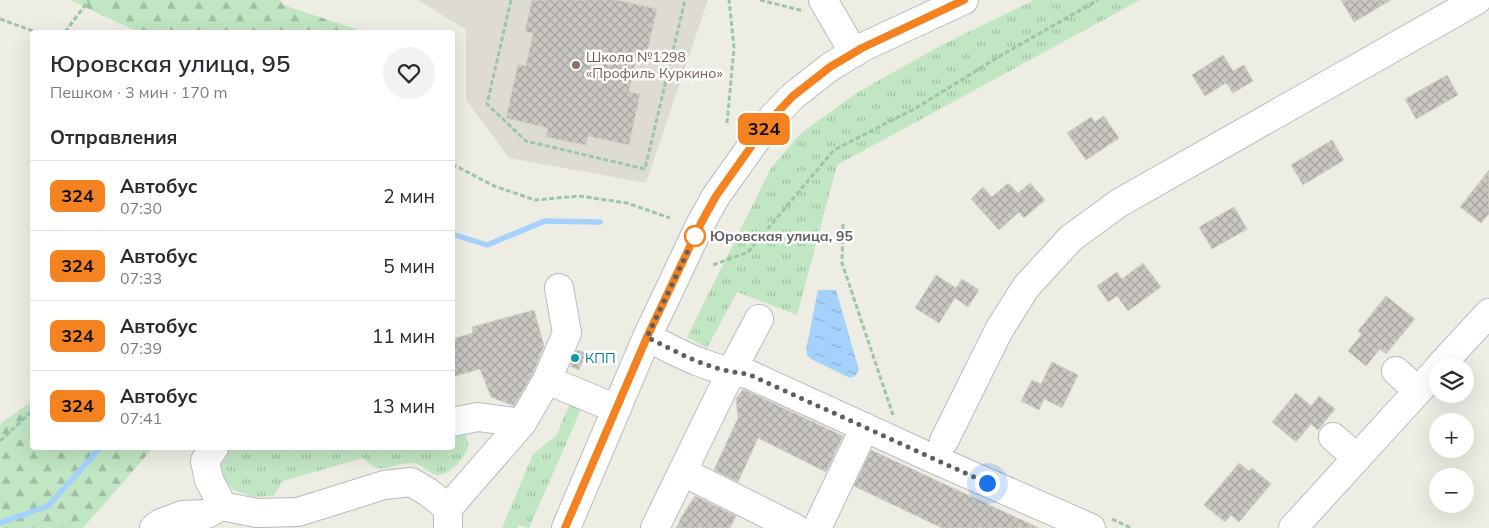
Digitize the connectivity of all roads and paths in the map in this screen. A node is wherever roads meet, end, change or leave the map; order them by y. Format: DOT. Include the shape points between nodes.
graph roads {
  1 [pos="89,0"];
  2 [pos="512,0"];
  3 [pos="685,0"];
  4 [pos="729,0"];
  5 [pos="760,0"];
  6 [pos="964,0"];
  7 [pos="1098,0"];
  8 [pos="1478,0"];
  9 [pos="814,6"];
  10 [pos="0,19"];
  11 [pos="30,30"];
  12 [pos="66,30"];
  13 [pos="854,53"];
  14 [pos="727,123"];
  15 [pos="455,166"];
  16 [pos="670,218"];
  17 [pos="713,265"];
  18 [pos="559,288"];
  19 [pos="1489,313"];
  20 [pos="759,319"];
  21 [pos="647,337"];
  22 [pos="1447,358"];
  23 [pos="1396,371"];
  24 [pos="731,372"];
  25 [pos="1429,379"];
  26 [pos="547,380"];
  27 [pos="1418,391"];
  28 [pos="617,409"];
  29 [pos="30,413"];
  30 [pos="455,421"];
  31 [pos="522,423"];
  32 [pos="865,427"];
  33 [pos="1333,437"];
  34 [pos="0,441"];
  35 [pos="944,441"];
  36 [pos="213,450"];
  37 [pos="1357,458"];
  38 [pos="683,472"];
  39 [pos="221,506"];
  40 [pos="448,518"];
  41 [pos="1287,524"];
  42 [pos="154,528"];
  43 [pos="566,528"];
  44 [pos="655,528"];
  45 [pos="795,528"];
  46 [pos="818,528"];
  47 [pos="1091,528"];
  1 -- 12 [label="path"];
  2 -- 3 [label="path" via="487,104 526,141 645,169"];
  4 -- 14 [label="path" via="734,48"];
  5 -- 9 [label="path"];
  6 -- 13 [label="street"];
  7 -- 17 [label="path" via="916,108 834,150 748,252"];
  8 -- 35 [label="street" via="1119,203 1071,238 1026,287 999,330"];
  9 -- 13 [label="street"];
  10 -- 11 [label="path"];
  13 -- 21 [label="street" via="793,96 758,137 701,223"];
  15 -- 16 [label="path" via="494,186 535,200 579,196 627,203"];
  18 -- 26 [label="street" via="567,333"];
  19 -- 22 [label="street"];
  20 -- 24 [label="street"];
  21 -- 24 [label="street" via="704,365"];
  21 -- 28 [label="street"];
  23 -- 27 [label="street"];
  24 -- 32 [label="street" via="748,374"];
  24 -- 38 [label="street"];
  25 -- 27 [label="street"];
  26 -- 28 [label="street"];
  26 -- 31 [label="street"];
  27 -- 37 [label="street"];
  28 -- 43 [label="street"];
  29 -- 34 [label="path"];
  30 -- 31 [label="street" via="478,417"];
  31 -- 40 [label="street"];
  32 -- 46 [label="street"];
  32 -- 47 [label="street"];
  33 -- 37 [label="street"];
  36 -- 39 [label="street" via="205,461 208,480"];
  37 -- 41 [label="street"];
  38 -- 44 [label="street"];
  38 -- 45 [label="street"];
  39 -- 40 [label="street" via="257,513 298,512 384,485 411,482 428,492"];
  39 -- 42 [label="street" via="207,514 182,515"];
}
